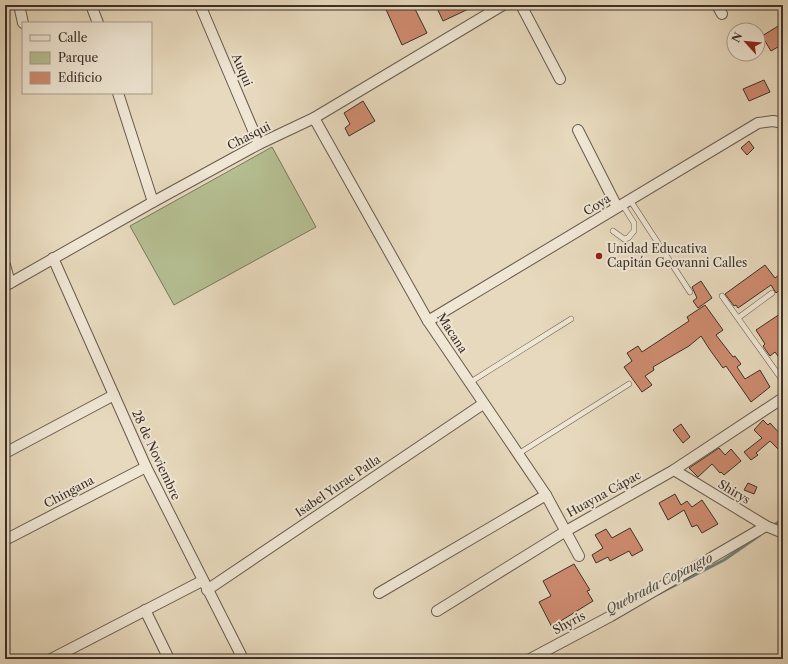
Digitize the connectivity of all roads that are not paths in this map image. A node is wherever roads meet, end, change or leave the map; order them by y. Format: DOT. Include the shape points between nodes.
graph roads {
  1 [pos="19,5"];
  2 [pos="91,5"];
  3 [pos="200,5"];
  4 [pos="503,5"];
  5 [pos="521,5"];
  6 [pos="23,22"];
  7 [pos="98,22"];
  8 [pos="560,79"];
  9 [pos="118,94"];
  10 [pos="314,118"];
  11 [pos="783,123"];
  12 [pos="578,130"];
  13 [pos="259,144"];
  14 [pos="153,202"];
  15 [pos="623,204"];
  16 [pos="613,232"];
  17 [pos="53,258"];
  18 [pos="5,265"];
  19 [pos="8,285"];
  20 [pos="690,292"];
  21 [pos="772,293"];
  22 [pos="722,296"];
  23 [pos="738,318"];
  24 [pos="571,319"];
  25 [pos="428,321"];
  26 [pos="783,381"];
  27 [pos="469,383"];
  28 [pos="629,384"];
  29 [pos="114,395"];
  30 [pos="783,398"];
  31 [pos="483,404"];
  32 [pos="5,453"];
  33 [pos="518,454"];
  34 [pos="146,466"];
  35 [pos="674,470"];
  36 [pos="546,495"];
  37 [pos="766,526"];
  38 [pos="566,531"];
  39 [pos="783,533"];
  40 [pos="5,540"];
  41 [pos="579,556"];
  42 [pos="202,581"];
  43 [pos="207,590"];
  44 [pos="379,593"];
  45 [pos="145,610"];
  46 [pos="437,611"];
  47 [pos="53,658"];
  48 [pos="169,659"];
  49 [pos="243,659"];
  50 [pos="530,659"];
  1 -- 6 [label="street"];
  2 -- 7 [label="street"];
  3 -- 13 [label="street, Auqui"];
  4 -- 10 [label="street, Chasqui"];
  5 -- 8 [label="street"];
  9 -- 14 [label="street"];
  10 -- 13 [label="street, Chasqui"];
  10 -- 25 [label="street, Macana"];
  11 -- 15 [label="street, Coya" via="758,123"];
  12 -- 15 [label="street"];
  13 -- 14 [label="street, Chasqui"];
  14 -- 17 [label="street, Chasqui"];
  15 -- 16 [label="lane" via="634,223 634,231 624,239"];
  15 -- 20 [label="lane"];
  15 -- 25 [label="street, Coya"];
  17 -- 19 [label="street, Chasqui"];
  17 -- 29 [label="street, 28 de Noviembre"];
  18 -- 19 [label="street"];
  21 -- 23 [label="lane"];
  22 -- 23 [label="lane"];
  23 -- 26 [label="lane"];
  24 -- 27 [label="lane"];
  25 -- 27 [label="street, Macana"];
  27 -- 31 [label="street, Macana"];
  28 -- 33 [label="lane"];
  29 -- 32 [label="street"];
  29 -- 34 [label="street, 28 de Noviembre"];
  30 -- 35 [label="street, Huayna Cápac"];
  31 -- 33 [label="street, Macana"];
  31 -- 43 [label="street, Isabel Yurac Palla"];
  33 -- 36 [label="street, Macana"];
  34 -- 40 [label="street, Chingana"];
  34 -- 42 [label="street, 28 de Noviembre"];
  35 -- 37 [label="street, Shirys"];
  35 -- 38 [label="street, Huayna Cápac"];
  36 -- 38 [label="street, Macana"];
  36 -- 44 [label="street"];
  37 -- 39 [label="street, Shirys"];
  37 -- 50 [label="street, Shyris" via="618,612"];
  38 -- 41 [label="street, Macana"];
  38 -- 46 [label="street, Huayna Cápac"];
  42 -- 43 [label="street, 28 de Noviembre"];
  42 -- 45 [label="street"];
  43 -- 49 [label="street, 28 de Noviembre"];
  45 -- 47 [label="street"];
  45 -- 48 [label="street"];
}
